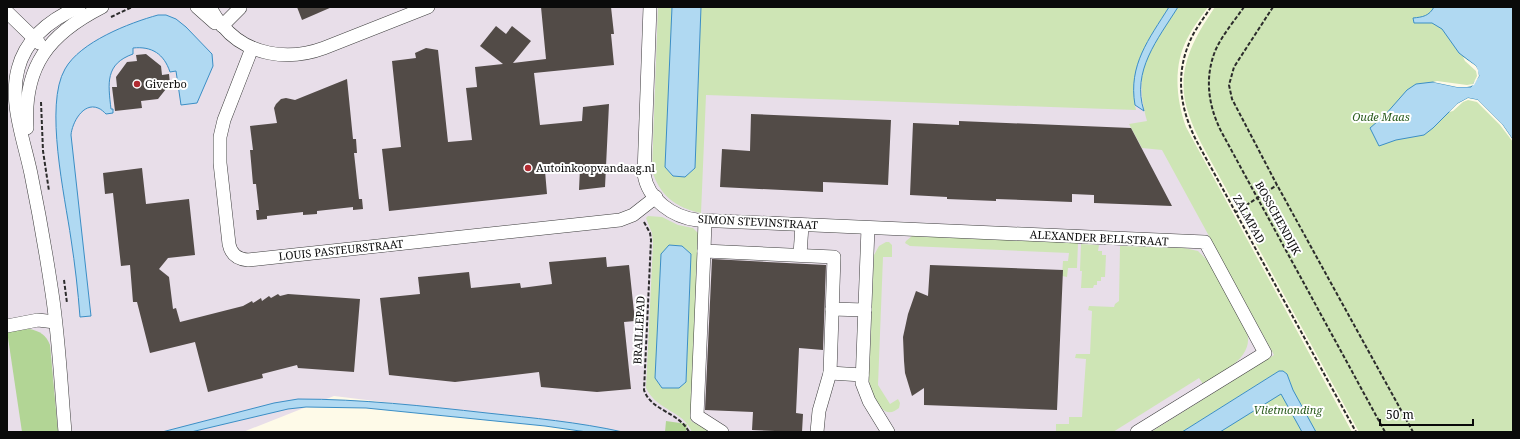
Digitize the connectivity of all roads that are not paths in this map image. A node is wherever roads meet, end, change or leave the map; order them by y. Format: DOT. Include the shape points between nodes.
graph roads {
  1 [pos="79,7"];
  2 [pos="197,7"];
  3 [pos="210,7"];
  4 [pos="240,7"];
  5 [pos="428,7"];
  6 [pos="650,7"];
  7 [pos="7,12"];
  8 [pos="106,12"];
  9 [pos="222,26"];
  10 [pos="34,38"];
  11 [pos="252,48"];
  12 [pos="46,50"];
  13 [pos="30,173"];
  14 [pos="656,197"];
  15 [pos="705,220"];
  16 [pos="802,225"];
  17 [pos="868,228"];
  18 [pos="704,251"];
  19 [pos="800,255"];
  20 [pos="832,309"];
  21 [pos="865,310"];
  22 [pos="8,322"];
  23 [pos="55,322"];
  24 [pos="830,373"];
  25 [pos="862,375"];
  26 [pos="65,432"];
  27 [pos="722,432"];
  28 [pos="817,432"];
  29 [pos="888,432"];
  30 [pos="1137,432"];
  1 -- 10 [label="street" via="50,23"];
  2 -- 9 [label="street" via="213,22"];
  3 -- 9 [label="street"];
  4 -- 9 [label="street"];
  5 -- 11 [label="street" via="309,53 279,55"];
  6 -- 14 [label="street" via="644,170 647,182"];
  7 -- 10 [label="street"];
  8 -- 12 [label="street" via="66,28"];
  9 -- 11 [label="street" via="238,41"];
  10 -- 12 [label="street"];
  10 -- 13 [label="street" via="20,63 15,83 18,121"];
  11 -- 14 [label="street, LOUIS PASTEURSTRAAT" via="224,120 219,146 229,244 233,253 240,259 616,221 626,218"];
  12 -- 13 [label="street" via="35,70 27,96"];
  13 -- 23 [label="street"];
  14 -- 15 [label="street, SIMON STEVINSTRAAT" via="674,214 689,219"];
  15 -- 16 [label="street, SIMON STEVINSTRAAT"];
  15 -- 18 [label="street"];
  16 -- 17 [label="street, SIMON STEVINSTRAAT"];
  16 -- 19 [label="street"];
  17 -- 21 [label="street"];
  17 -- 30 [label="street, ALEXANDER BELLSTRAAT" via="1204,242 1265,353"];
  18 -- 19 [label="street"];
  18 -- 27 [label="street" via="697,416"];
  19 -- 20 [label="street" via="834,257"];
  20 -- 21 [label="street"];
  20 -- 24 [label="street"];
  21 -- 25 [label="street"];
  22 -- 23 [label="street"];
  23 -- 26 [label="street"];
  24 -- 25 [label="street"];
  24 -- 28 [label="street" via="819,411"];
  25 -- 29 [label="street" via="865,392"];
}
